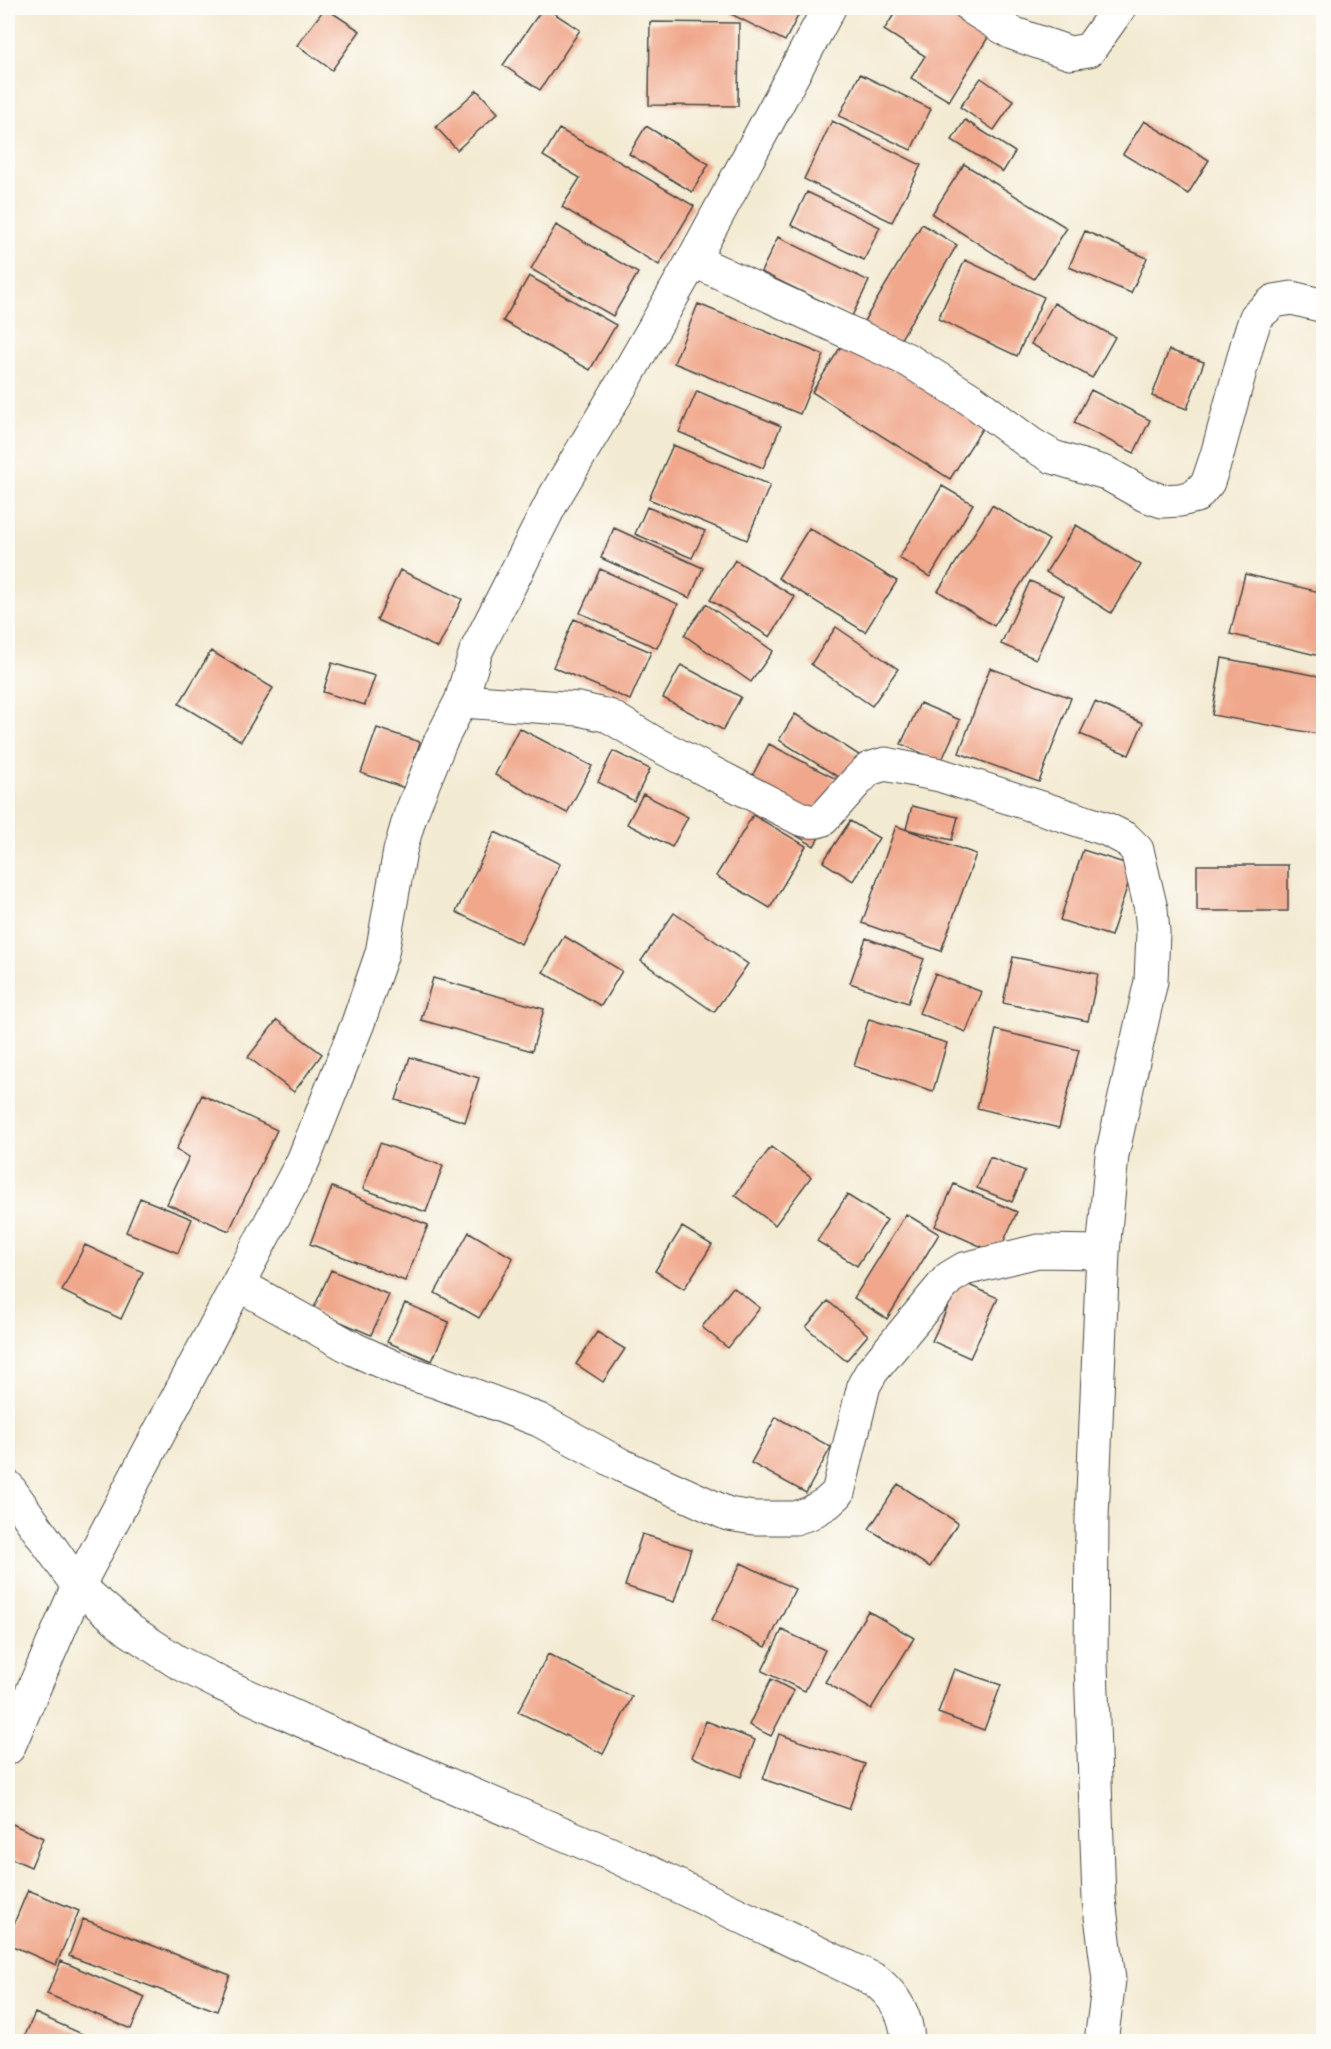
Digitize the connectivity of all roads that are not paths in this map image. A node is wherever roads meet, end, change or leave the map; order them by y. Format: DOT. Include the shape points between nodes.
graph roads {
  1 [pos="829,8"];
  2 [pos="972,8"];
  3 [pos="1119,8"];
  4 [pos="693,260"];
  5 [pos="1323,306"];
  6 [pos="461,701"];
  7 [pos="1102,1252"];
  8 [pos="238,1284"];
  9 [pos="8,1487"];
  10 [pos="78,1586"];
  11 [pos="8,1748"];
  12 [pos="908,2042"];
  13 [pos="1101,2042"];
  1 -- 4 [label="street"];
  2 -- 3 [label="street" via="1012,33 1070,53 1089,50"];
  4 -- 5 [label="street" via="908,360 1053,457 1106,472 1162,501 1196,496 1208,482 1257,317 1274,301 1292,298"];
  4 -- 6 [label="street" via="554,498 476,651"];
  6 -- 7 [label="street" via="579,709 609,716 801,819 824,819 870,769 885,764 951,779 1126,839 1137,850 1154,932 1151,981 1112,1155"];
  6 -- 8 [label="street" via="410,816 382,954 358,1023 303,1161"];
  7 -- 8 [label="street" via="1038,1251 964,1269 949,1278 864,1385 838,1492 827,1503 795,1518 754,1518 708,1506 539,1420 402,1371 354,1349"];
  7 -- 13 [label="street" via="1091,1653 1100,1900 1109,1980"];
  8 -- 10 [label="street"];
  9 -- 10 [label="street"];
  10 -- 11 [label="street"];
  10 -- 12 [label="street" via="129,1630 219,1683 612,1855 875,1980 888,1990 900,2008 908,2028"];
}
